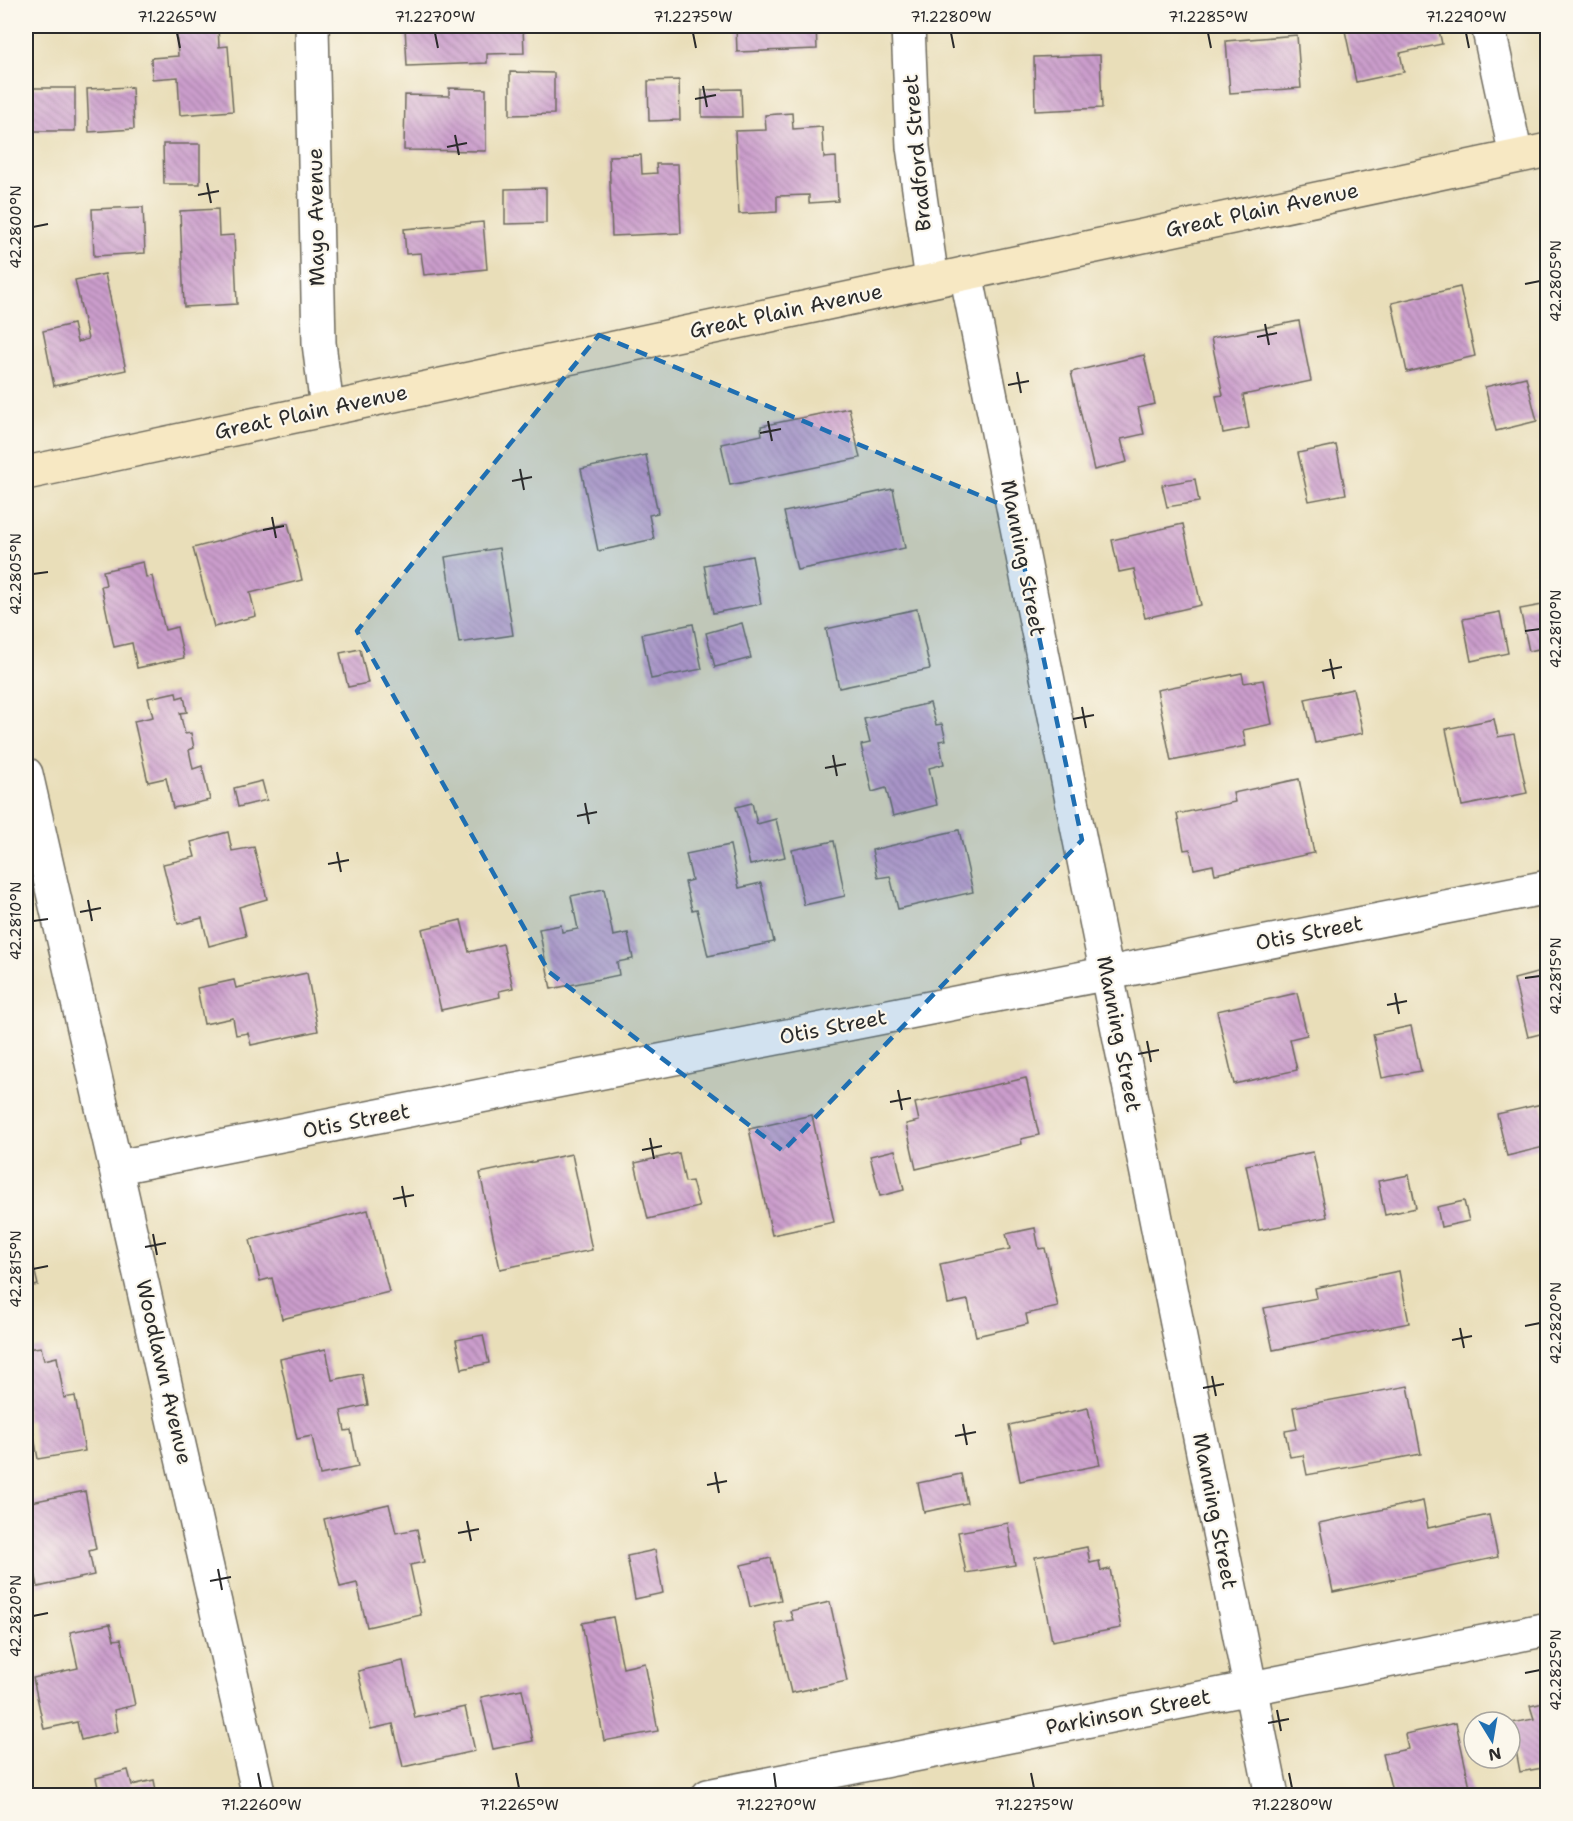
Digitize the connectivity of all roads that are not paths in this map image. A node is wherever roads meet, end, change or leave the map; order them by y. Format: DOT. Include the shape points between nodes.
graph roads {
  1 [pos="312,26"];
  2 [pos="908,26"];
  3 [pos="1488,26"];
  4 [pos="1532,153"];
  5 [pos="966,273"];
  6 [pos="932,280"];
  7 [pos="327,409"];
  8 [pos="26,473"];
  9 [pos="26,774"];
  10 [pos="1548,886"];
  11 [pos="1107,973"];
  12 [pos="118,1167"];
  13 [pos="1548,1629"];
  14 [pos="1250,1688"];
  15 [pos="259,1796"];
  16 [pos="708,1796"];
  17 [pos="1272,1796"];
  1 -- 7 [label="street, Mayo Avenue" via="319,343"];
  2 -- 6 [label="street, Bradford Street" via="913,147"];
  3 -- 4 [label="street"];
  4 -- 5 [label="main road, Great Plain Avenue"];
  5 -- 6 [label="main road, Great Plain Avenue"];
  5 -- 11 [label="street, Manning Street"];
  6 -- 7 [label="main road, Great Plain Avenue"];
  7 -- 8 [label="main road, Great Plain Avenue"];
  9 -- 12 [label="street, Woodlawn Avenue"];
  10 -- 11 [label="street, Otis Street"];
  11 -- 12 [label="street, Otis Street"];
  11 -- 14 [label="street, Manning Street"];
  12 -- 15 [label="street, Woodlawn Avenue"];
  13 -- 14 [label="street, Parkinson Street"];
  14 -- 16 [label="street, Parkinson Street"];
  14 -- 17 [label="street, Manning Street"];
}
